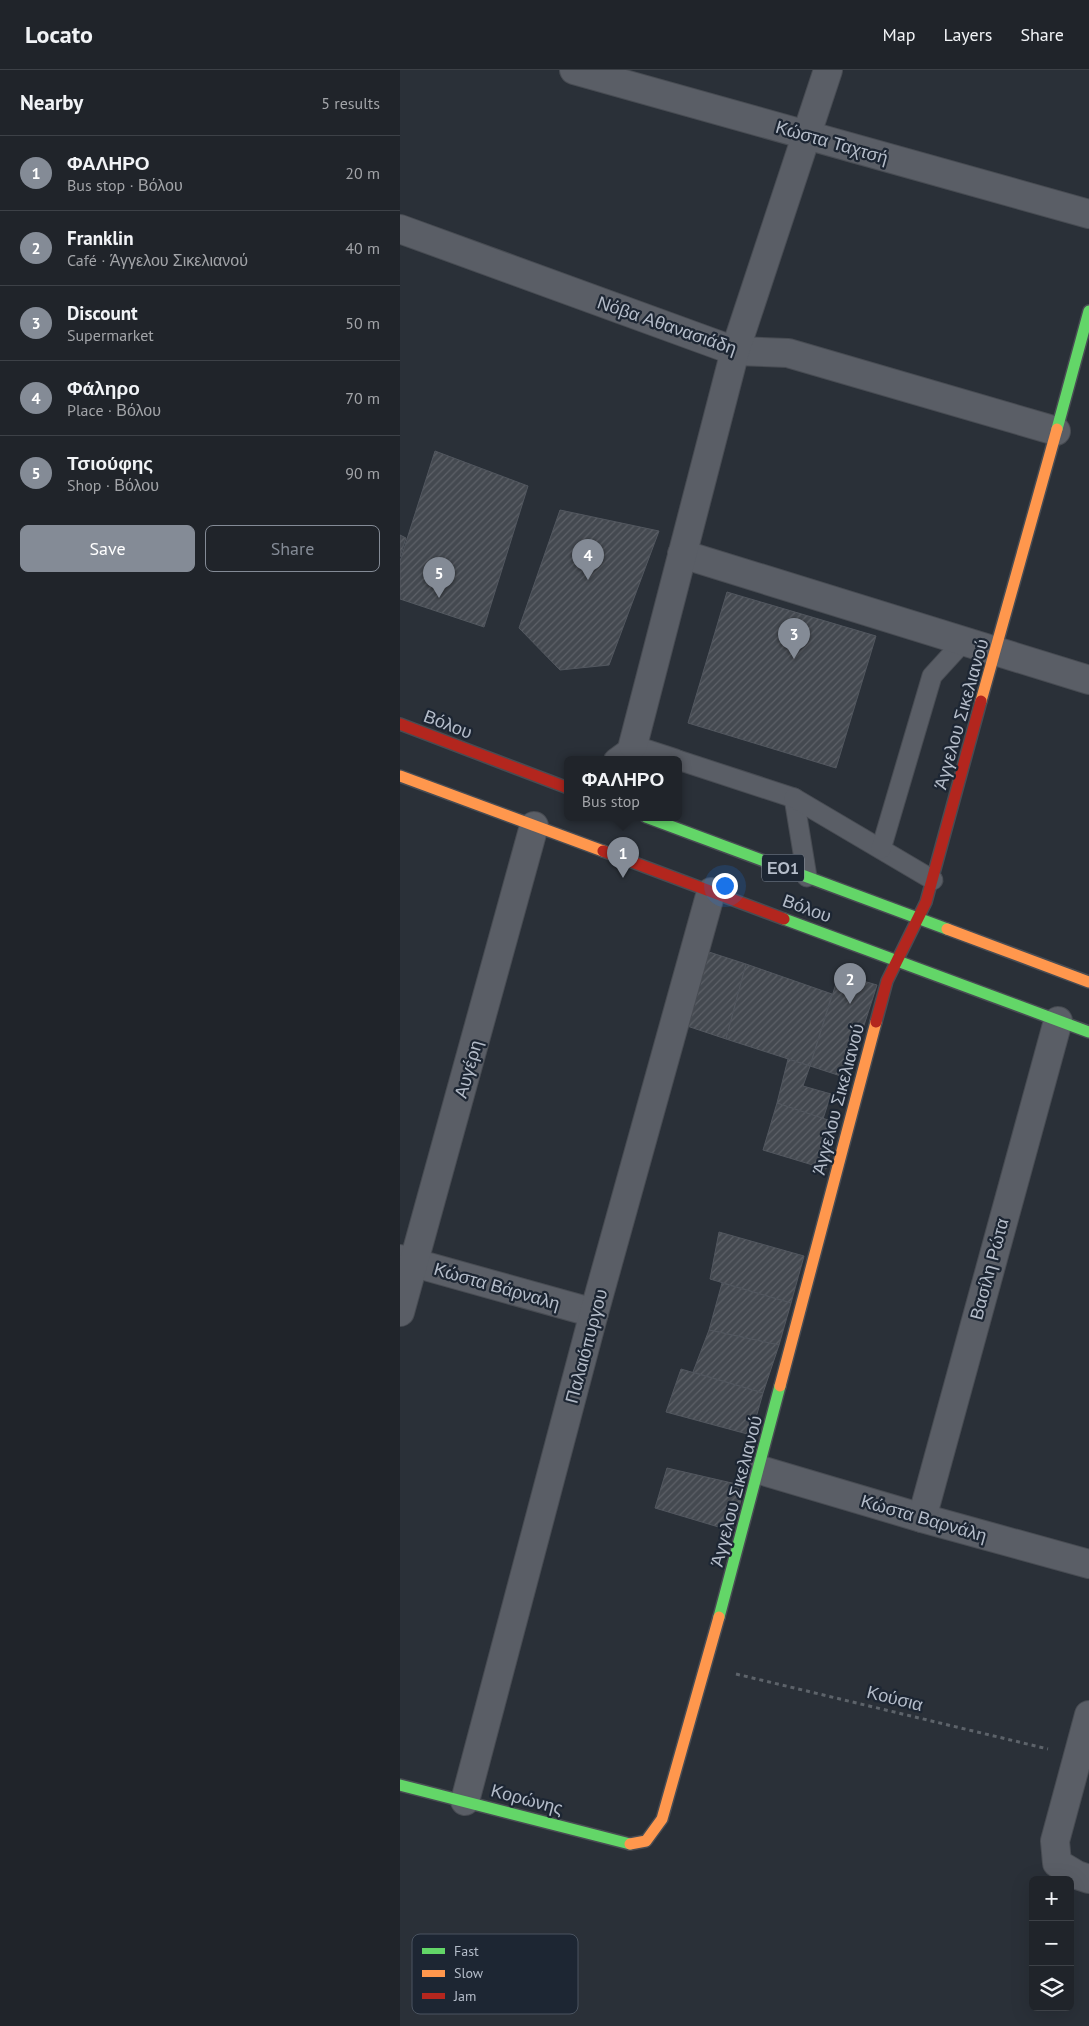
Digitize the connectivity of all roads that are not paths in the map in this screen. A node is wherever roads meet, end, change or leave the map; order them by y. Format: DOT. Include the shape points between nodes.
graph roads {
  1 [pos="574,70"];
  2 [pos="828,70"];
  3 [pos="807,135"];
  4 [pos="1089,214"];
  5 [pos="400,229"];
  6 [pos="1089,311"];
  7 [pos="735,351"];
  8 [pos="1083,360"];
  9 [pos="1056,431"];
  10 [pos="682,554"];
  11 [pos="964,641"];
  12 [pos="997,652"];
  13 [pos="1089,680"];
  14 [pos="400,724"];
  15 [pos="623,752"];
  16 [pos="650,756"];
  17 [pos="682,762"];
  18 [pos="400,776"];
  19 [pos="564,786"];
  20 [pos="794,798"];
  21 [pos="657,821"];
  22 [pos="534,826"];
  23 [pos="881,849"];
  24 [pos="807,877"];
  25 [pos="933,880"];
  26 [pos="710,892"];
  27 [pos="919,919"];
  28 [pos="898,960"];
  29 [pos="1089,982"];
  30 [pos="1058,1021"];
  31 [pos="1089,1032"];
  32 [pos="407,1261"];
  33 [pos="400,1312"];
  34 [pos="594,1313"];
  35 [pos="760,1470"];
  36 [pos="922,1518"];
  37 [pos="1089,1564"];
  38 [pos="1089,1715"];
  39 [pos="400,1785"];
  40 [pos="464,1801"];
  41 [pos="646,1841"];
  42 [pos="1089,1879"];
  1 -- 3 [label="street, Κώστα Ταχτσή"];
  2 -- 3 [label="street"];
  3 -- 4 [label="street, Κώστα Ταχτσή"];
  3 -- 7 [label="street"];
  5 -- 7 [label="street, Νόβα Αθανασιάδη"];
  6 -- 8 [label="street, Άγγελου Σικελιανού"];
  7 -- 9 [label="street, Νόβα Αθανασιάδη" via="788,353"];
  7 -- 10 [label="street"];
  8 -- 9 [label="street, Άγγελου Σικελιανού"];
  9 -- 12 [label="street, Άγγελου Σικελιανού"];
  10 -- 11 [label="street"];
  10 -- 15 [label="street"];
  11 -- 12 [label="street"];
  11 -- 23 [label="lane" via="932,676"];
  12 -- 13 [label="street"];
  12 -- 25 [label="street, Άγγελου Σικελιανού"];
  14 -- 19 [label="street, Βόλου"];
  15 -- 16 [label="lane"];
  17 -- 20 [label="lane"];
  18 -- 22 [label="street, Βόλου"];
  20 -- 23 [label="lane"];
  20 -- 24 [label="lane"];
  21 -- 24 [label="street, Βόλου / ΕΟ1"];
  22 -- 26 [label="street, Βόλου"];
  22 -- 32 [label="street, Αυγέρη" via="470,1063"];
  23 -- 25 [label="lane"];
  24 -- 27 [label="street, Βόλου / ΕΟ1"];
  25 -- 27 [label="street, Άγγελου Σικελιανού"];
  26 -- 28 [label="street, Βόλου"];
  26 -- 34 [label="street, Παλαιόπυργου"];
  27 -- 28 [label="street, Άγγελου Σικελιανού"];
  27 -- 29 [label="street, Βόλου / ΕΟ1"];
  28 -- 30 [label="street, Βόλου"];
  28 -- 35 [label="street, Άγγελου Σικελιανού" via="887,982"];
  30 -- 31 [label="street, Βόλου"];
  30 -- 36 [label="street, Βασίλη Ρώτα"];
  32 -- 33 [label="street, Αυγέρη"];
  32 -- 34 [label="street, Κώστα Βάρναλη"];
  34 -- 40 [label="street, Παλαιόπυργου"];
  35 -- 36 [label="street, Κώστα Βαρνάλη"];
  35 -- 41 [label="street, Άγγελου Σικελιανού" via="662,1819"];
  36 -- 37 [label="street, Κώστα Βαρνάλη"];
  38 -- 42 [label="street" via="1055,1841 1057,1863 1077,1876"];
  39 -- 40 [label="street, Κορώνης"];
  40 -- 41 [label="street, Κορώνης" via="628,1844"];
}
